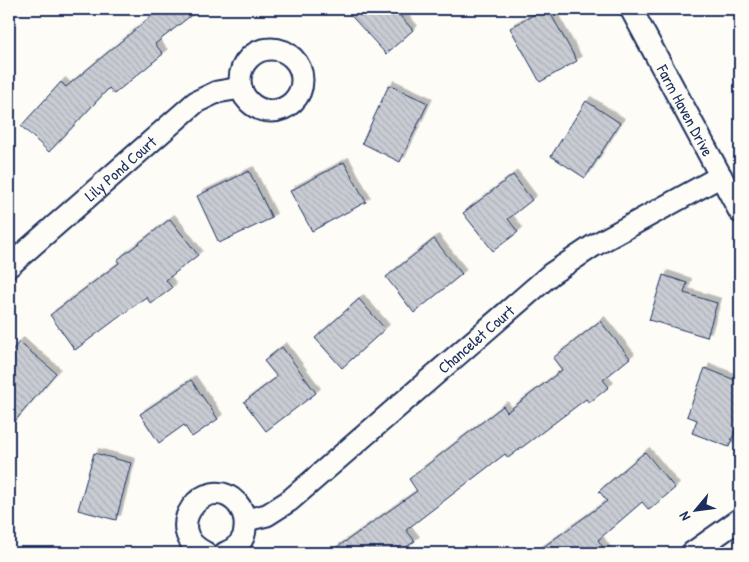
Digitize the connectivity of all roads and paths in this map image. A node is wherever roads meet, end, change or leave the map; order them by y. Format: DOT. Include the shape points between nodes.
graph roads {
  1 [pos="631,9"];
  2 [pos="241,88"];
  3 [pos="721,176"];
  4 [pos="740,212"];
  5 [pos="9,266"];
  6 [pos="740,519"];
  7 [pos="246,520"];
  8 [pos="206,553"];
  9 [pos="225,553"];
  10 [pos="692,553"];
  1 -- 3 [label="street, Farm Haven Drive"];
  2 -- 5 [label="street, Lily Pond Court" via="217,92 196,102"];
  3 -- 4 [label="street, Farm Haven Drive"];
  3 -- 7 [label="street, Chancelet Court" via="593,246 551,274 289,501 267,515"];
  6 -- 10 [label="street"];
  7 -- 8 [label="street" via="234,500 223,495 200,499 186,518 186,530 190,541"];
  7 -- 9 [label="street" via="240,543"];
}
